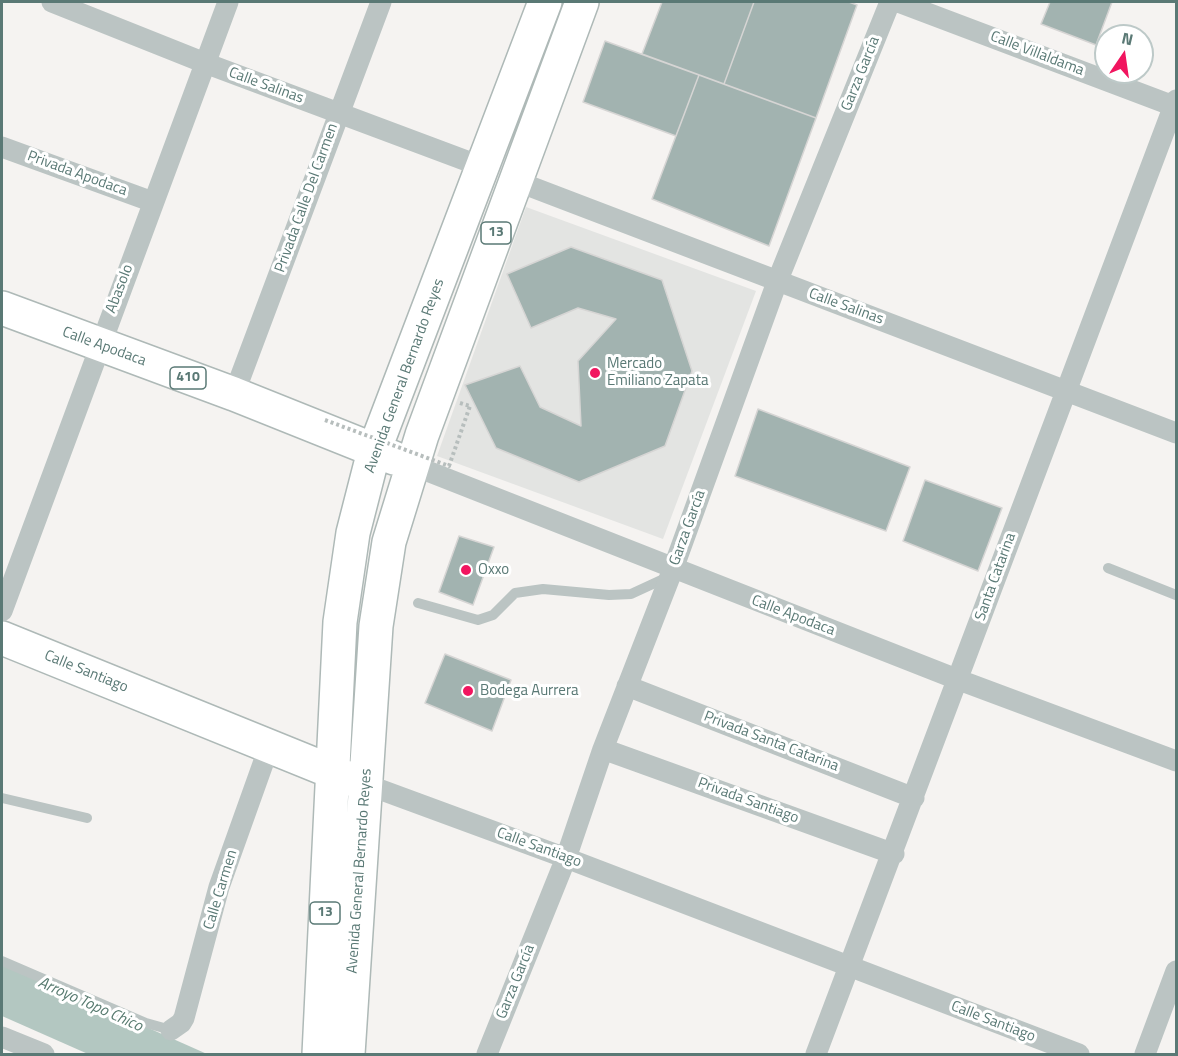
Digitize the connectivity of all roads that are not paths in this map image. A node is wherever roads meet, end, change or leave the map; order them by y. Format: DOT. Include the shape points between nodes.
graph roads {
  1 [pos="52,2"];
  2 [pos="228,2"];
  3 [pos="381,2"];
  4 [pos="546,2"];
  5 [pos="582,2"];
  6 [pos="890,2"];
  7 [pos="898,2"];
  8 [pos="205,63"];
  9 [pos="1176,104"];
  10 [pos="339,113"];
  11 [pos="2,147"];
  12 [pos="483,167"];
  13 [pos="516,181"];
  14 [pos="153,202"];
  15 [pos="777,282"];
  16 [pos="2,308"];
  17 [pos="98,345"];
  18 [pos="1067,389"];
  19 [pos="234,394"];
  20 [pos="1176,433"];
  21 [pos="374,451"];
  22 [pos="412,465"];
  23 [pos="1108,568"];
  24 [pos="672,572"];
  25 [pos="1176,595"];
  26 [pos="418,603"];
  27 [pos="2,611"];
  28 [pos="2,638"];
  29 [pos="959,680"];
  30 [pos="627,686"];
  31 [pos="269,747"];
  32 [pos="603,749"];
  33 [pos="1176,761"];
  34 [pos="332,772"];
  35 [pos="365,784"];
  36 [pos="2,798"];
  37 [pos="914,798"];
  38 [pos="87,818"];
  39 [pos="894,854"];
  40 [pos="566,858"];
  41 [pos="2,961"];
  42 [pos="850,968"];
  43 [pos="1176,971"];
  44 [pos="171,1030"];
  45 [pos="2,1037"];
  46 [pos="36,1053"];
  47 [pos="319,1054"];
  48 [pos="348,1054"];
  49 [pos="487,1054"];
  50 [pos="816,1054"];
  51 [pos="1079,1054"];
  52 [pos="1145,1054"];
  1 -- 8 [label="street, Calle Salinas"];
  2 -- 8 [label="street, Abasolo"];
  3 -- 10 [label="street, Privada Calle Del Carmen"];
  4 -- 12 [label="main road, Avenida General Bernardo Reyes / 13"];
  5 -- 13 [label="main road, Avenida General Bernardo Reyes / 13"];
  6 -- 15 [label="street, Garza García"];
  7 -- 9 [label="street, Calle Villaldama"];
  8 -- 10 [label="street, Calle Salinas"];
  8 -- 14 [label="street, Abasolo"];
  9 -- 18 [label="street, Santa Catarina"];
  10 -- 12 [label="street, Calle Salinas"];
  10 -- 19 [label="street, Privada Calle Del Carmen"];
  11 -- 14 [label="street, Privada Apodaca"];
  12 -- 21 [label="main road, Avenida General Bernardo Reyes / 13"];
  13 -- 15 [label="street, Calle Salinas"];
  13 -- 22 [label="main road, Avenida General Bernardo Reyes / 13"];
  14 -- 17 [label="street, Abasolo"];
  15 -- 18 [label="street, Calle Salinas"];
  15 -- 24 [label="street, Garza García"];
  16 -- 17 [label="main road, Calle Apodaca / 410"];
  17 -- 19 [label="main road, Calle Apodaca / 410"];
  17 -- 27 [label="street, Abasolo"];
  18 -- 20 [label="street, Calle Salinas"];
  18 -- 29 [label="street, Santa Catarina"];
  19 -- 21 [label="main road, Calle Apodaca / 410"];
  21 -- 22 [label="main road, 410"];
  21 -- 34 [label="main road, Avenida General Bernardo Reyes / 13" via="353,533 340,622"];
  22 -- 24 [label="street, Calle Apodaca"];
  22 -- 35 [label="main road, Avenida General Bernardo Reyes / 13" via="389,542 380,593"];
  23 -- 25 [label="lane"];
  24 -- 26 [label="lane" via="631,594 609,596 543,589 515,593 493,615 477,620"];
  24 -- 29 [label="street, Calle Apodaca"];
  24 -- 30 [label="street, Garza García"];
  28 -- 31 [label="main road, Calle Santiago"];
  29 -- 33 [label="street, Calle Apodaca"];
  29 -- 37 [label="street, Santa Catarina"];
  30 -- 32 [label="street, Garza García"];
  30 -- 37 [label="street, Privada Santa Catarina"];
  31 -- 34 [label="main road, Calle Santiago"];
  31 -- 44 [label="street, Calle Carmen" via="219,887 184,1018"];
  32 -- 39 [label="street, Privada Santiago"];
  32 -- 40 [label="street, Garza García"];
  34 -- 35 [label="main road, Calle Santiago"];
  34 -- 47 [label="main road, Avenida General Bernardo Reyes / 13"];
  35 -- 40 [label="street, Calle Santiago"];
  35 -- 48 [label="main road, Avenida General Bernardo Reyes / 13"];
  36 -- 38 [label="lane"];
  37 -- 39 [label="street, Santa Catarina"];
  39 -- 42 [label="street, Santa Catarina"];
  40 -- 42 [label="street, Calle Santiago"];
  40 -- 49 [label="street, Garza García"];
  41 -- 44 [label="lane"];
  42 -- 50 [label="street, Santa Catarina"];
  42 -- 51 [label="street, Calle Santiago"];
  43 -- 52 [label="street"];
  45 -- 46 [label="street"];
}
